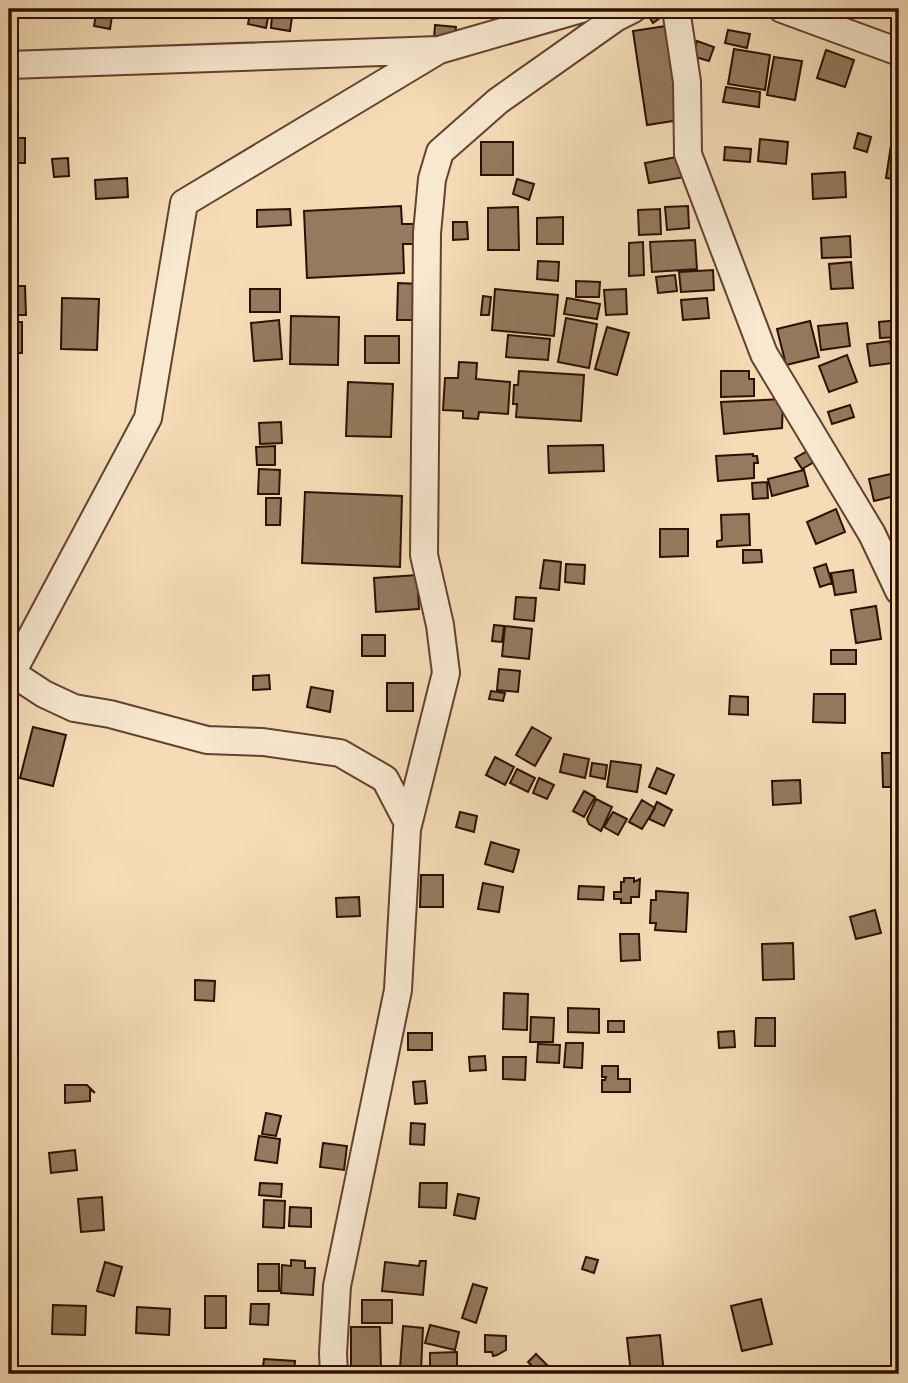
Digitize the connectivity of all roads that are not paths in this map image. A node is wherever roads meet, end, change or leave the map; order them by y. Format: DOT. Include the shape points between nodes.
graph roads {
  1 [pos="581,9"];
  2 [pos="633,9"];
  3 [pos="676,9"];
  4 [pos="782,9"];
  5 [pos="439,50"];
  6 [pos="899,51"];
  7 [pos="9,65"];
  8 [pos="899,592"];
  9 [pos="10,673"];
  10 [pos="408,823"];
  11 [pos="334,1374"];
  1 -- 5 [label="street"];
  2 -- 10 [label="street" via="498,101 440,152 432,178 427,233 424,555 446,673"];
  3 -- 8 [label="street" via="687,82 688,154 764,354 872,534"];
  4 -- 6 [label="street"];
  5 -- 7 [label="street"];
  5 -- 9 [label="street" via="184,203 148,418"];
  9 -- 10 [label="street" via="74,708 207,740 262,741 341,753 385,779"];
  10 -- 11 [label="street" via="398,990 337,1286"];
}
